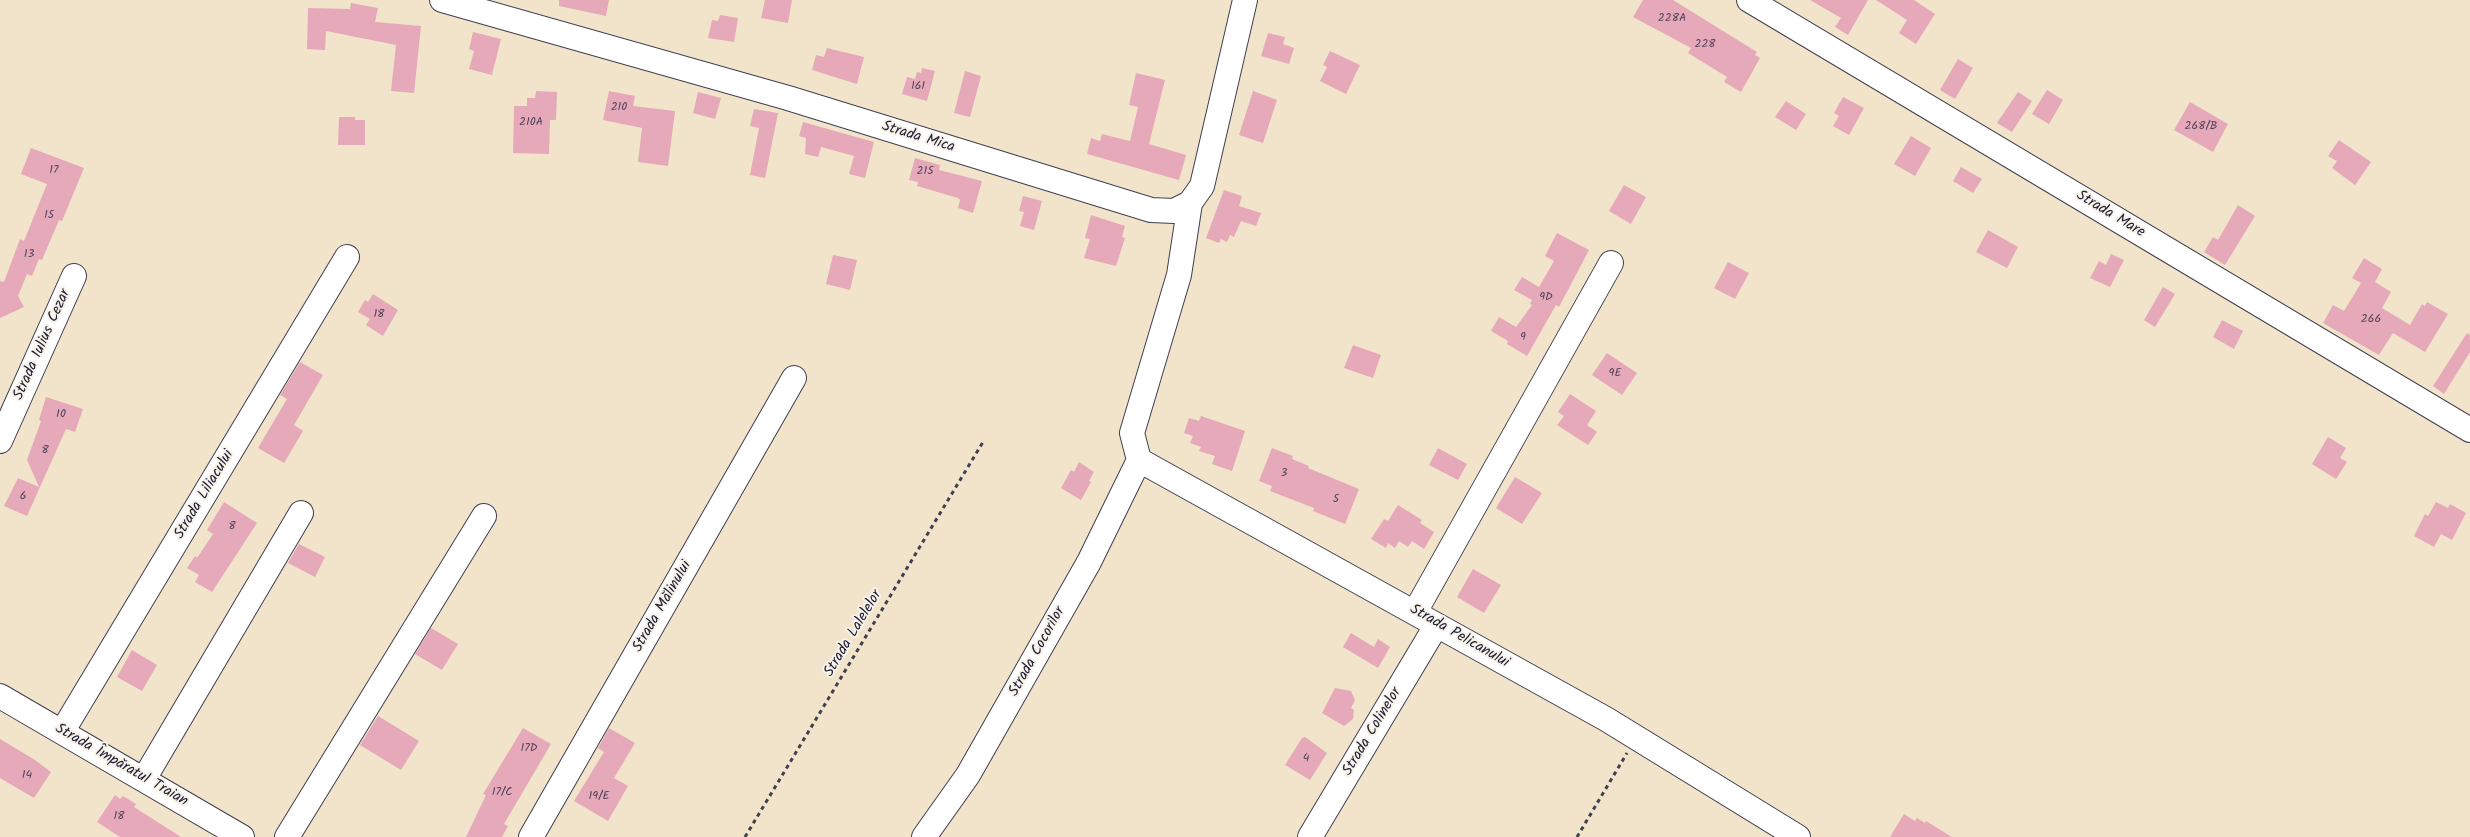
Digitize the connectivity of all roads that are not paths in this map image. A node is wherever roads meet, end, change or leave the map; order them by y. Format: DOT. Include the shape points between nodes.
graph roads {
  1 [pos="442,0"];
  2 [pos="1245,0"];
  3 [pos="1760,3"];
  4 [pos="1190,203"];
  5 [pos="347,257"];
  6 [pos="1611,263"];
  7 [pos="74,276"];
  8 [pos="794,378"];
  9 [pos="2470,430"];
  10 [pos="0,441"];
  11 [pos="1139,460"];
  12 [pos="301,513"];
  13 [pos="484,516"];
  14 [pos="1415,612"];
  15 [pos="1436,626"];
  16 [pos="0,696"];
  17 [pos="62,732"];
  18 [pos="144,779"];
  19 [pos="1765,829"];
  20 [pos="242,837"];
  21 [pos="287,837"];
  22 [pos="531,837"];
  23 [pos="924,837"];
  24 [pos="1310,837"];
  25 [pos="1798,837"];
  1 -- 4 [label="street, Strada Mica" via="788,98 1151,210 1174,211"];
  2 -- 4 [label="street" via="1202,186"];
  3 -- 9 [label="street, Strada Mare"];
  4 -- 11 [label="street" via="1179,276 1132,432"];
  5 -- 17 [label="street, Strada Liliacului"];
  6 -- 14 [label="street"];
  7 -- 10 [label="street, Strada Iulius Cezar"];
  8 -- 22 [label="street, Strada Mălinului"];
  11 -- 14 [label="street, Strada Pelicanului"];
  11 -- 23 [label="street, Strada Cocorilor" via="1089,562 968,775"];
  12 -- 18 [label="street"];
  13 -- 21 [label="street"];
  14 -- 15 [label="street, Strada Pelicanului"];
  15 -- 19 [label="street, Strada Pelicanului" via="1636,738"];
  15 -- 24 [label="street, Strada Colinelor"];
  16 -- 17 [label="street, Strada Împăratul Traian"];
  17 -- 18 [label="street, Strada Împăratul Traian"];
  18 -- 20 [label="street, Strada Împăratul Traian"];
  19 -- 25 [label="street, Strada Pelicanului"];
}
